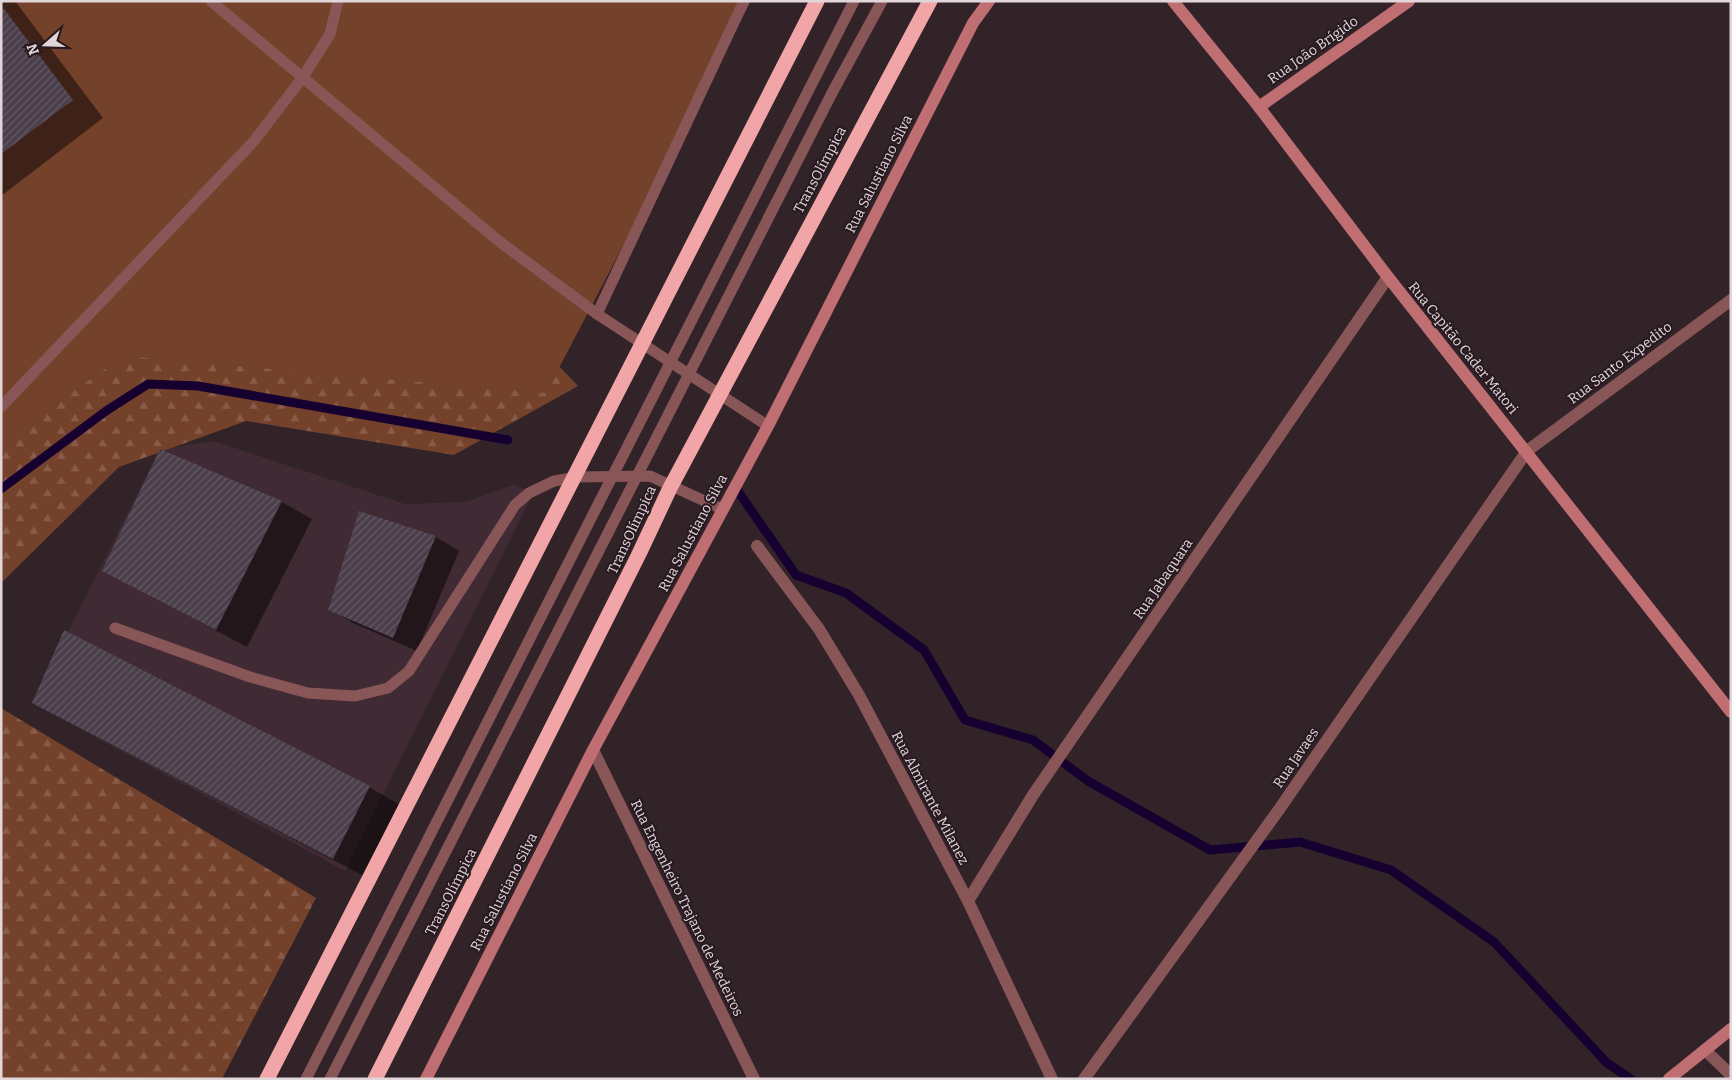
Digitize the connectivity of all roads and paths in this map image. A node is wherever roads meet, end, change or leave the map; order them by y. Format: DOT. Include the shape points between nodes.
graph roads {
  1 [pos="211,1"];
  2 [pos="338,1"];
  3 [pos="744,1"];
  4 [pos="817,1"];
  5 [pos="854,1"];
  6 [pos="882,1"];
  7 [pos="930,1"];
  8 [pos="987,1"];
  9 [pos="1173,1"];
  10 [pos="1409,1"];
  11 [pos="303,78"];
  12 [pos="1259,106"];
  13 [pos="1388,277"];
  14 [pos="1731,300"];
  15 [pos="597,314"];
  16 [pos="1,407"];
  17 [pos="768,426"];
  18 [pos="1527,451"];
  19 [pos="722,509"];
  20 [pos="757,546"];
  21 [pos="115,628"];
  22 [pos="1731,712"];
  23 [pos="593,750"];
  24 [pos="968,901"];
  25 [pos="1731,1029"];
  26 [pos="1705,1050"];
  27 [pos="1731,1075"];
  28 [pos="267,1079"];
  29 [pos="306,1079"];
  30 [pos="330,1079"];
  31 [pos="375,1079"];
  32 [pos="426,1079"];
  33 [pos="754,1079"];
  34 [pos="1052,1079"];
  35 [pos="1084,1079"];
  36 [pos="1669,1079"];
  1 -- 11 [label="lane"];
  2 -- 11 [label="lane" via="330,34"];
  3 -- 15 [label="lane"];
  4 -- 28 [label="highway, bridge"];
  5 -- 29 [label="lane, bridge"];
  6 -- 30 [label="lane, TransOlímpica, bridge" via="818,120"];
  7 -- 31 [label="highway, TransOlímpica, bridge" via="670,488"];
  8 -- 17 [label="street, Rua Salustiano Silva"];
  9 -- 12 [label="street, Rua Capitão Cader Matori"];
  10 -- 12 [label="street, Rua João Brígido"];
  11 -- 15 [label="lane" via="500,242"];
  11 -- 16 [label="lane" via="254,141"];
  12 -- 13 [label="street, Rua Capitão Cader Matori"];
  13 -- 18 [label="street, Rua Capitão Cader Matori"];
  13 -- 24 [label="street, Rua Jabaquara" via="1033,795"];
  14 -- 18 [label="street, Rua Santo Expedito"];
  15 -- 17 [label="lane"];
  17 -- 19 [label="street, Rua Salustiano Silva"];
  18 -- 22 [label="street, Rua Capitão Cader Matori"];
  18 -- 35 [label="street, Rua Javaes" via="1278,811"];
  19 -- 21 [label="lane" via="650,476 577,477 554,481 529,492 515,505 409,671 388,688 355,696 308,693 250,677"];
  19 -- 23 [label="street, Rua Salustiano Silva"];
  20 -- 24 [label="street, Rua Almirante Milanez" via="819,629 859,695"];
  23 -- 32 [label="street, Rua Salustiano Silva"];
  23 -- 33 [label="street, Rua Engenheiro Trajano de Medeiros"];
  24 -- 34 [label="street, Rua Almirante Milanez"];
  25 -- 26 [label="street"];
  26 -- 27 [label="street"];
  26 -- 36 [label="street"];
}
